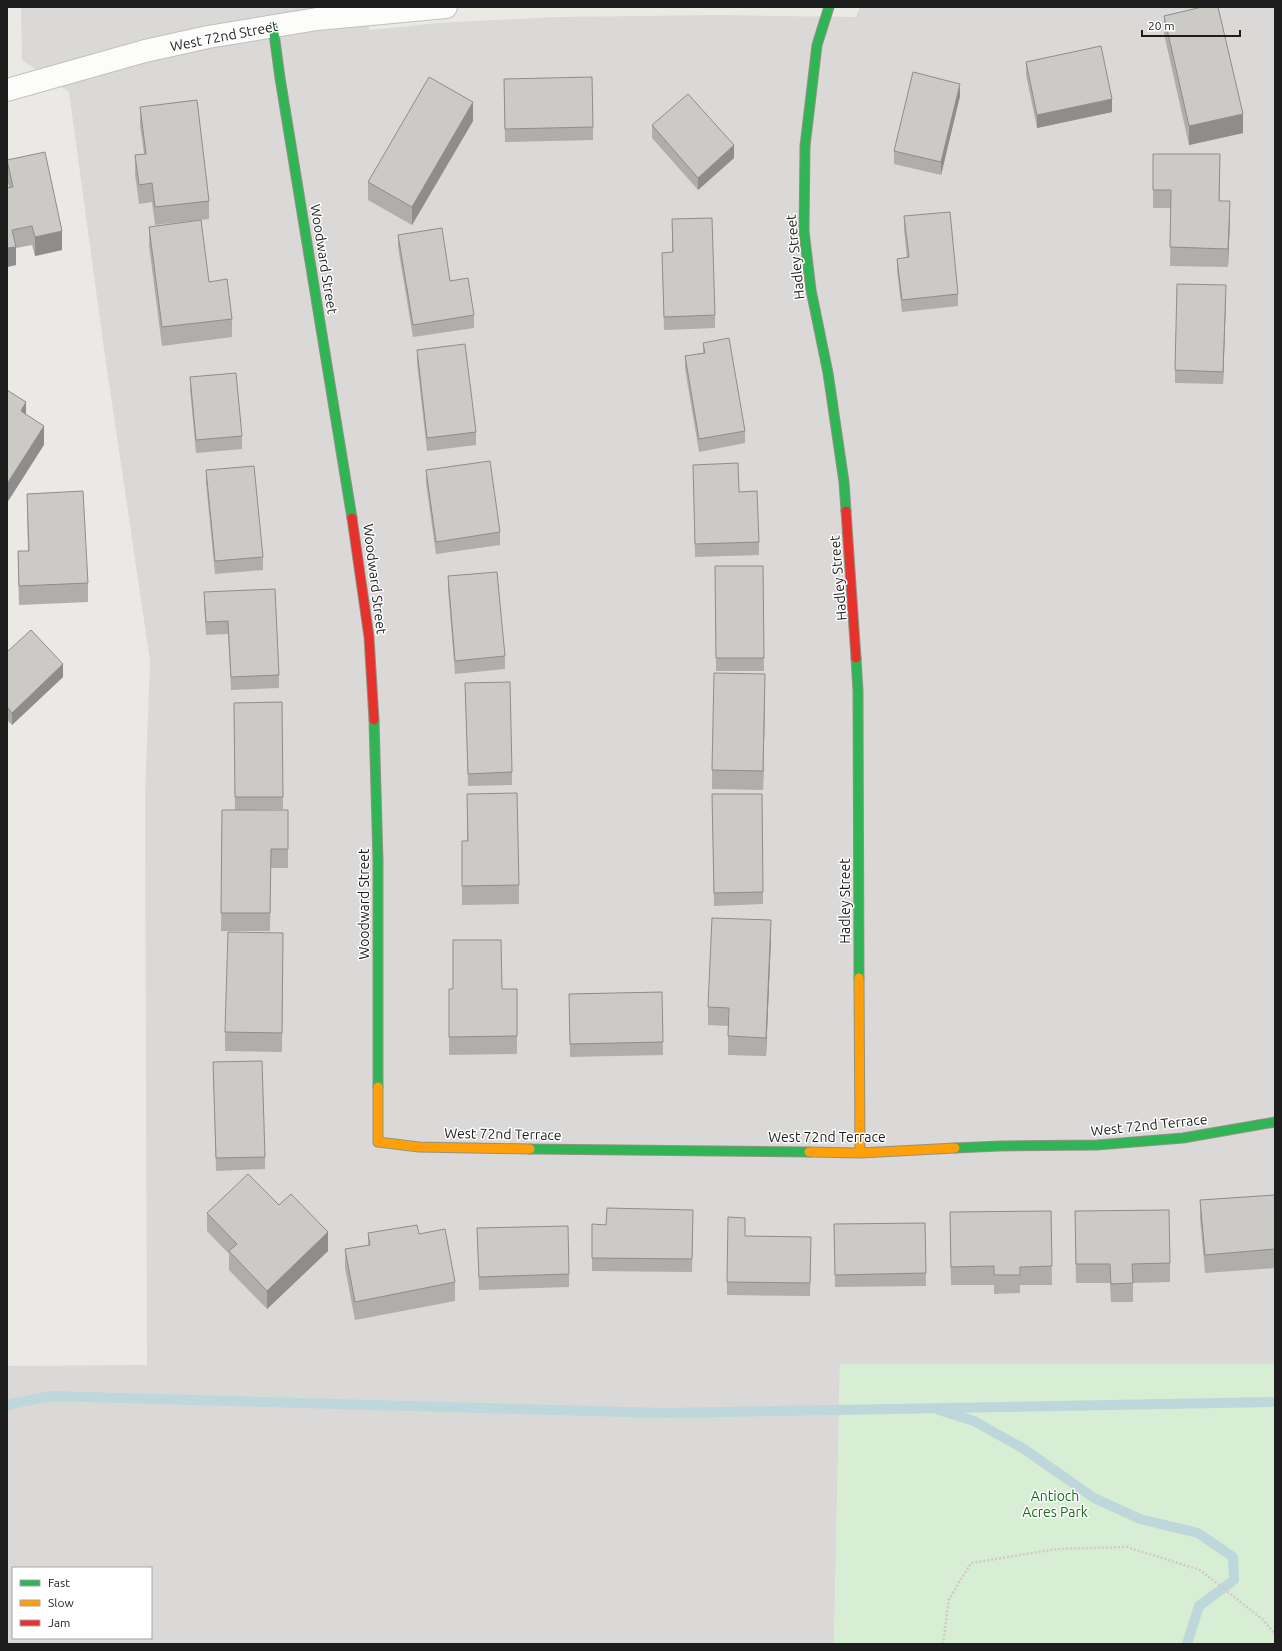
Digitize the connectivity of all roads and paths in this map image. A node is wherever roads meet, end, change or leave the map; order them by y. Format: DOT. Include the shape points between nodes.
graph roads {
  1 [pos="446,7"];
  2 [pos="829,7"];
  3 [pos="273,26"];
  4 [pos="7,90"];
  5 [pos="1275,1122"];
  6 [pos="378,1142"];
  7 [pos="860,1152"];
  8 [pos="1275,1634"];
  9 [pos="943,1644"];
  1 -- 3 [label="street, West 72nd Street"];
  2 -- 7 [label="street, Hadley Street" via="817,45 805,146 804,231 811,290 828,374 844,482 856,626"];
  3 -- 4 [label="street, West 72nd Street" via="145,51"];
  3 -- 6 [label="street, Woodward Street" via="357,546 372,676 378,855"];
  5 -- 7 [label="street, West 72nd Terrace" via="1183,1138 1097,1145"];
  6 -- 7 [label="street, West 72nd Terrace" via="419,1147"];
  8 -- 9 [label="path" via="1262,1619 1200,1570 1127,1548 1057,1549 971,1563 949,1599"];
}
